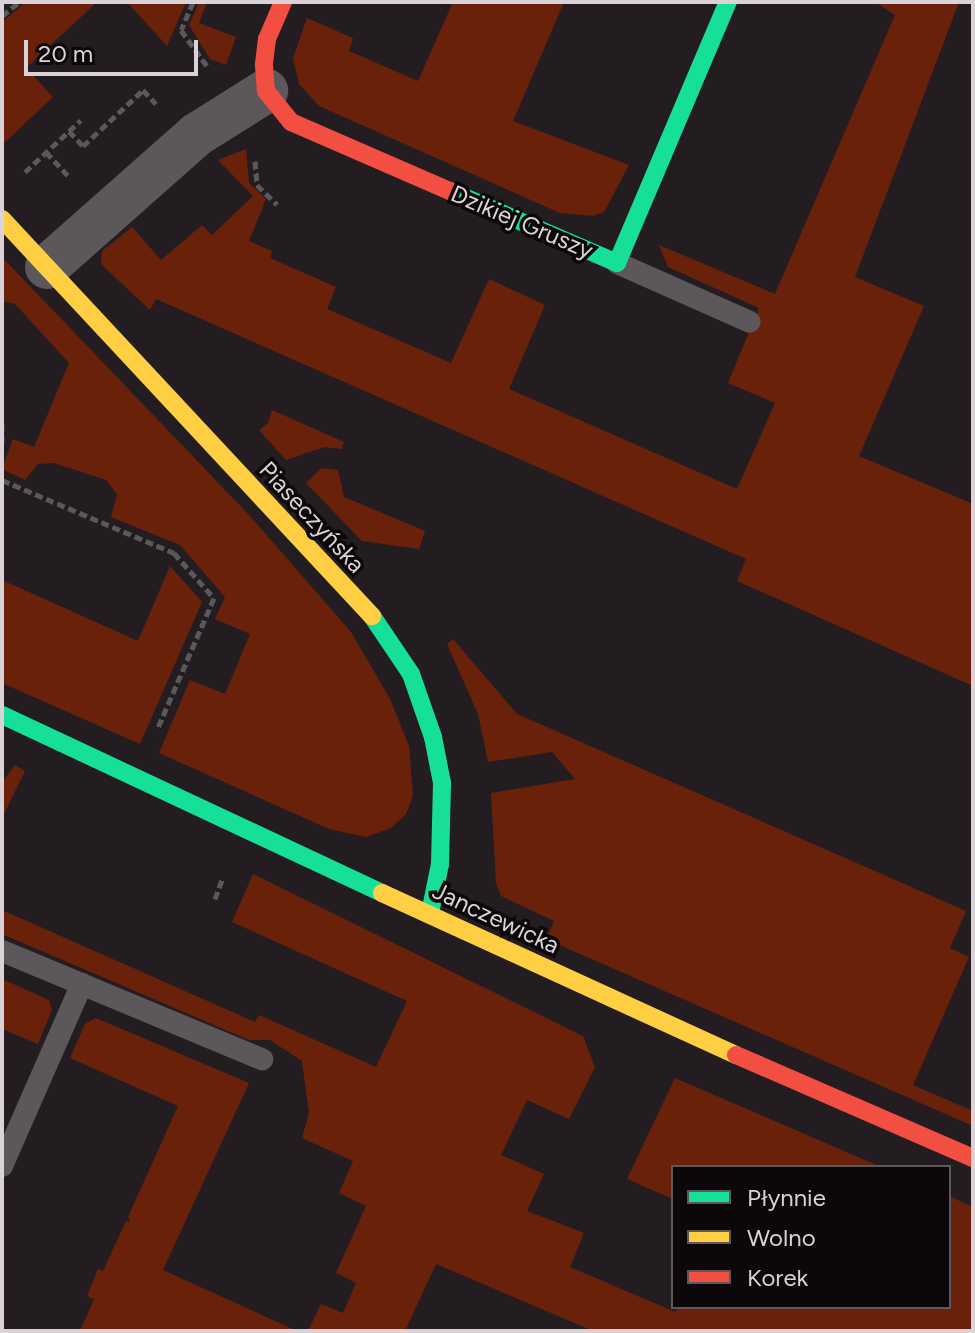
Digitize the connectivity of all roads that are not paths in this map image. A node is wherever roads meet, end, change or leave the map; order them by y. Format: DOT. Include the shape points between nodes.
graph roads {
  1 [pos="283,2"];
  2 [pos="728,2"];
  3 [pos="266,91"];
  4 [pos="2,219"];
  5 [pos="617,263"];
  6 [pos="47,267"];
  7 [pos="750,322"];
  8 [pos="7,717"];
  9 [pos="2,744"];
  10 [pos="430,913"];
  11 [pos="2,951"];
  12 [pos="82,984"];
  13 [pos="262,1059"];
  14 [pos="973,1158"];
  15 [pos="2,1166"];
  1 -- 3 [label="street" via="267,39"];
  2 -- 5 [label="street, Dzikiej Gruszy"];
  3 -- 5 [label="street, Dzikiej Gruszy" via="291,122"];
  3 -- 6 [label="street" via="196,135"];
  4 -- 6 [label="street, Piaseczyńska"];
  5 -- 7 [label="lane"];
  6 -- 10 [label="street, Piaseczyńska" via="386,631 411,674 442,783 441,852"];
  8 -- 9 [label="lane"];
  8 -- 10 [label="street, Janczewicka"];
  10 -- 14 [label="street, Janczewicka" via="639,1013"];
  11 -- 12 [label="lane"];
  12 -- 13 [label="lane"];
  12 -- 15 [label="lane"];
}
